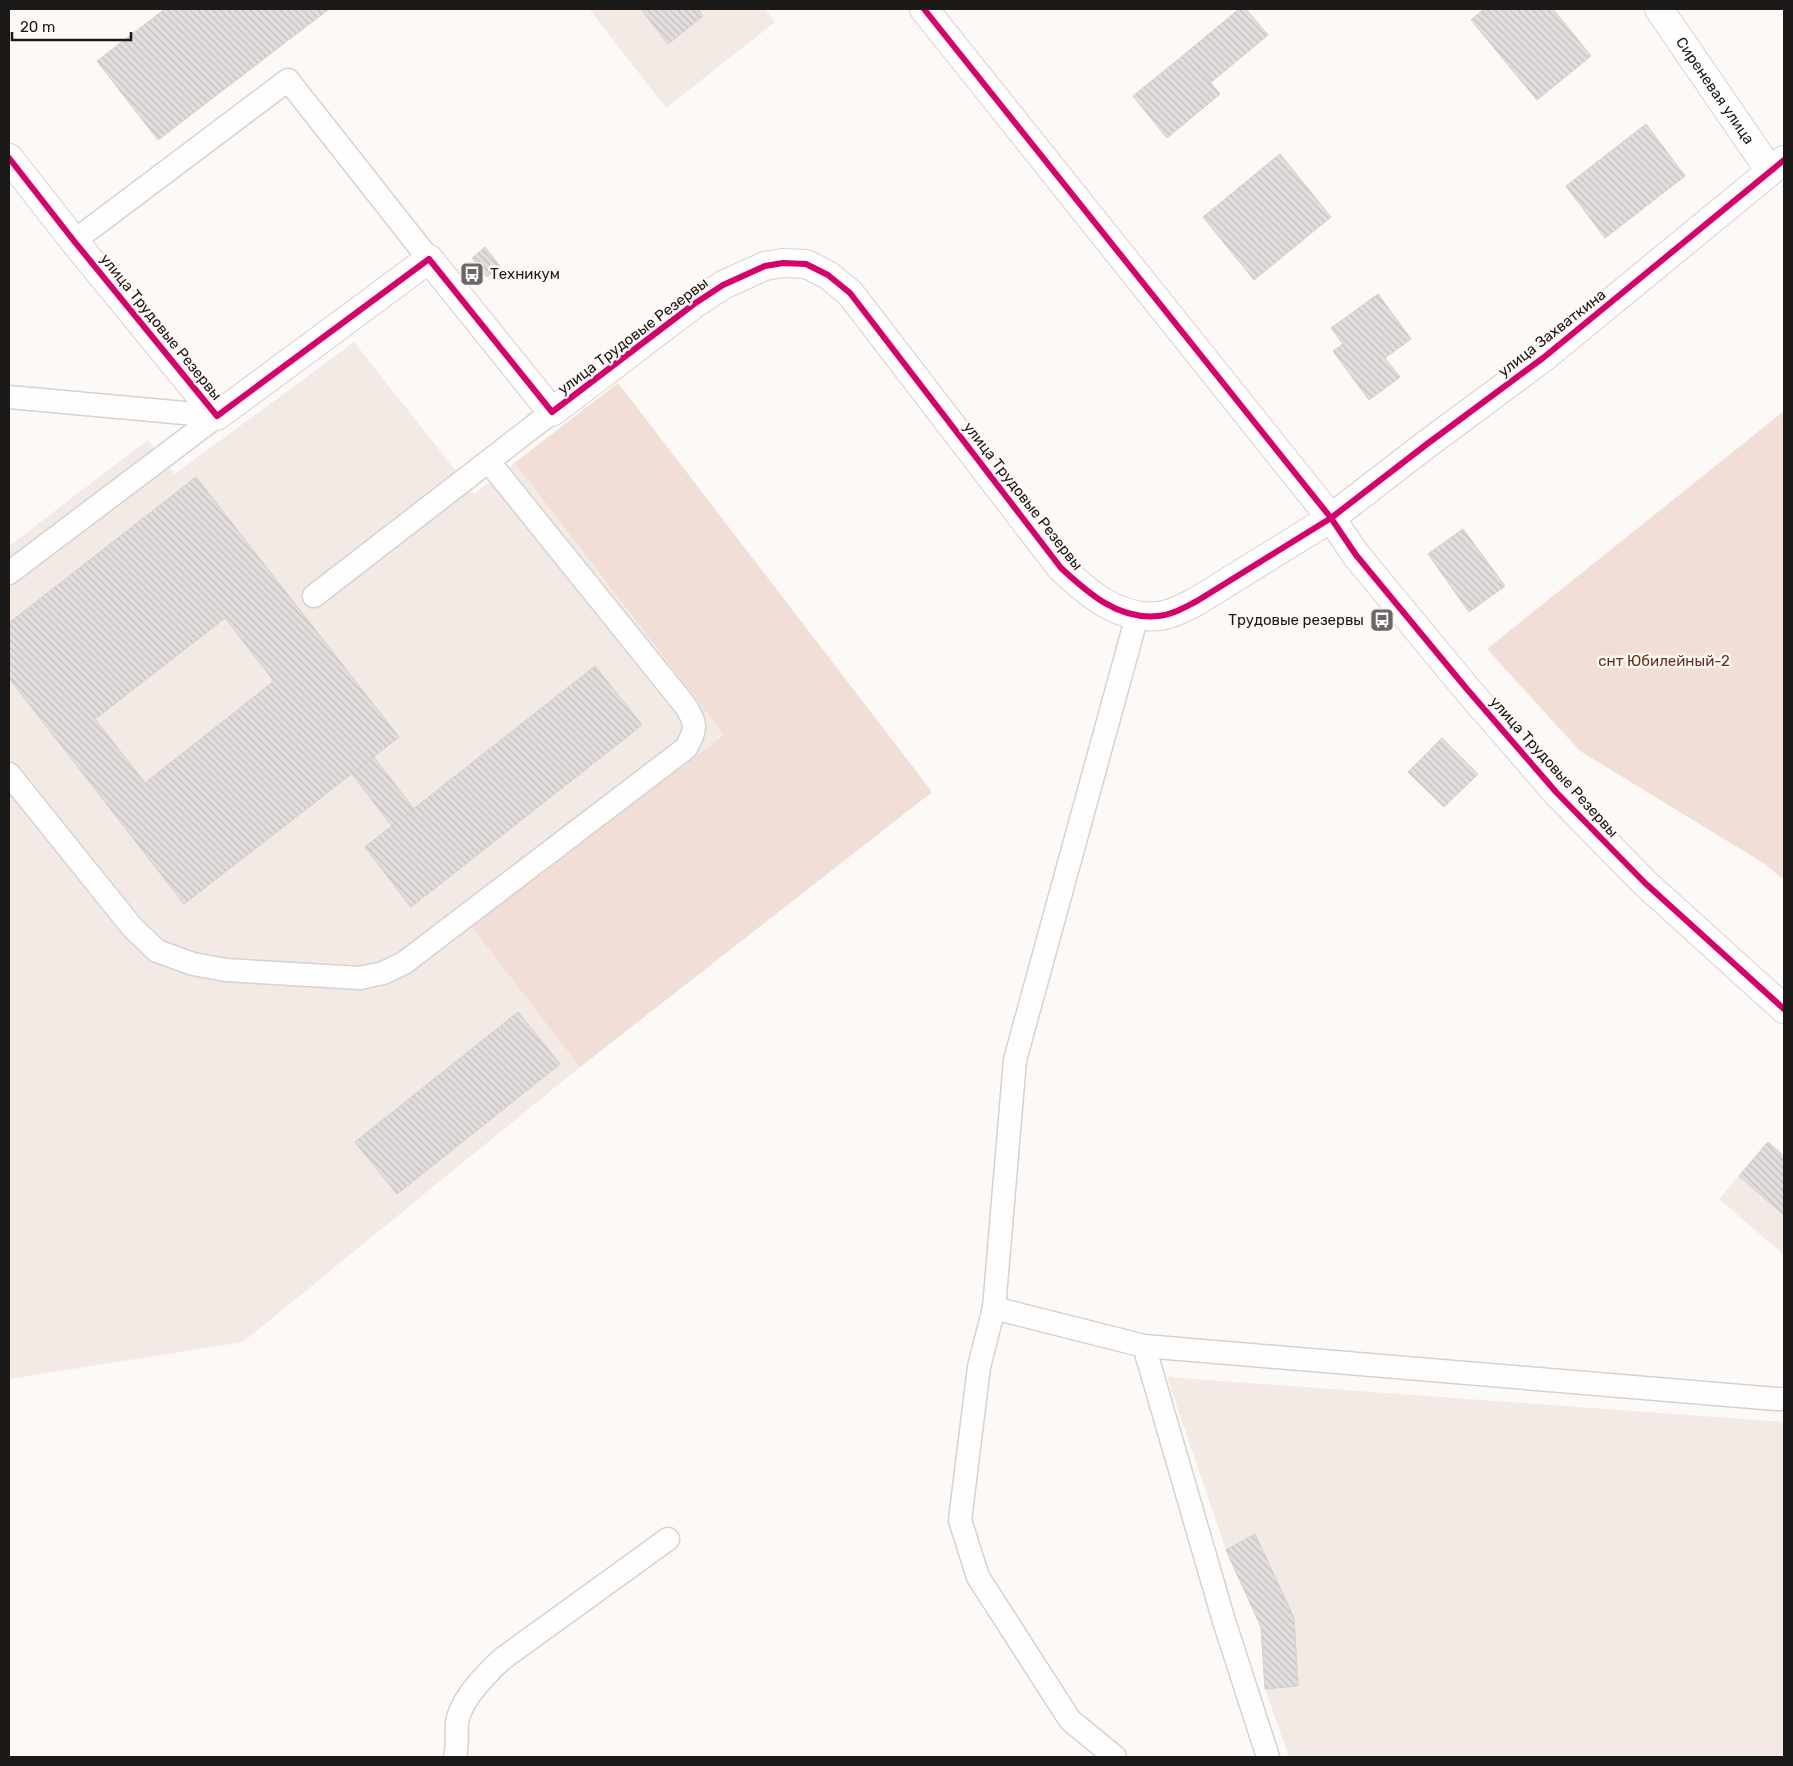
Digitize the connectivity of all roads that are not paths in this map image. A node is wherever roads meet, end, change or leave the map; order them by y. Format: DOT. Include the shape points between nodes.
graph roads {
  1 [pos="924,9"];
  2 [pos="1660,9"];
  3 [pos="9,158"];
  4 [pos="1777,166"];
  5 [pos="74,241"];
  6 [pos="429,259"];
  7 [pos="9,397"];
  8 [pos="552,412"];
  9 [pos="217,416"];
  10 [pos="489,462"];
  11 [pos="1331,518"];
  12 [pos="9,573"];
  13 [pos="314,596"];
  14 [pos="1137,616"];
  15 [pos="9,774"];
  16 [pos="1784,1009"];
  17 [pos="994,1308"];
  18 [pos="1144,1346"];
  19 [pos="1784,1399"];
  20 [pos="668,1539"];
  21 [pos="455,1757"];
  22 [pos="1115,1757"];
  23 [pos="1268,1757"];
  1 -- 11 [label="street, улица Трудовые Резервы"];
  2 -- 4 [label="street, Сиреневая улица"];
  3 -- 5 [label="street, улица Трудовые Резервы"];
  4 -- 11 [label="street, улица Захваткина" via="1543,358"];
  5 -- 6 [label="lane" via="288,80"];
  5 -- 9 [label="street, улица Трудовые Резервы"];
  6 -- 8 [label="street, улица Трудовые Резервы"];
  6 -- 9 [label="street, улица Трудовые Резервы"];
  7 -- 9 [label="lane"];
  8 -- 10 [label="lane"];
  8 -- 14 [label="street, улица Трудовые Резервы" via="723,285 764,266 806,264 828,275 850,293 1061,568 1097,598 1116,610"];
  9 -- 12 [label="lane"];
  10 -- 13 [label="lane"];
  10 -- 15 [label="lane" via="684,704 693,717 695,732 686,748 404,963 383,973 360,978 226,970 193,964 158,951 132,927"];
  11 -- 14 [label="street, улица Трудовые Резервы" via="1197,601 1159,616"];
  11 -- 16 [label="street, улица Трудовые Резервы" via="1356,555 1556,792 1645,883"];
  14 -- 17 [label="lane" via="1016,1060"];
  17 -- 18 [label="lane"];
  17 -- 22 [label="lane" via="980,1367 960,1520 978,1577 1070,1720"];
  18 -- 19 [label="lane"];
  18 -- 23 [label="lane" via="1224,1621"];
  20 -- 21 [label="lane" via="502,1659 485,1675 458,1719"];
}
